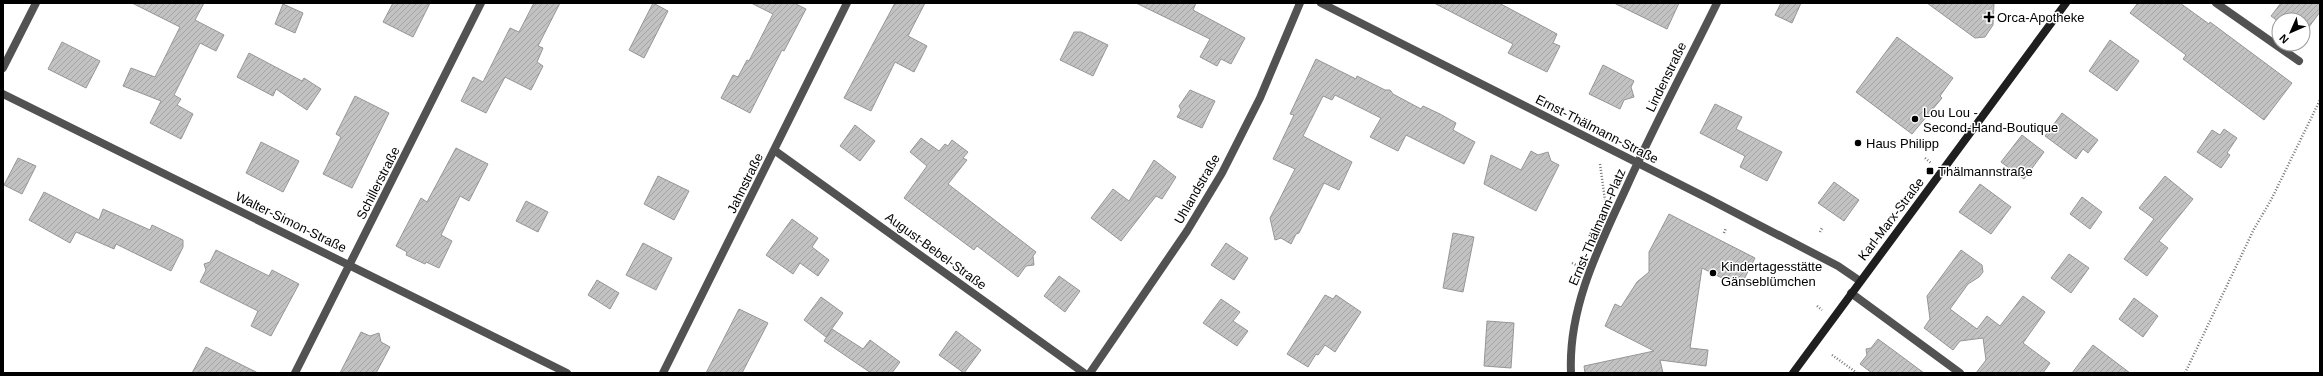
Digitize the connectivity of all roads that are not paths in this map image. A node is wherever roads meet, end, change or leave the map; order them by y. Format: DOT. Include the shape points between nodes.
graph roads {
  1 [pos="36,3"];
  2 [pos="481,3"];
  3 [pos="847,3"];
  4 [pos="1300,3"];
  5 [pos="1321,3"];
  6 [pos="1717,3"];
  7 [pos="2066,3"];
  8 [pos="2216,3"];
  9 [pos="2299,61"];
  10 [pos="3,68"];
  11 [pos="3,94"];
  12 [pos="774,150"];
  13 [pos="1638,162"];
  14 [pos="350,264"];
  15 [pos="1860,282"];
  16 [pos="1851,293"];
  17 [pos="295,373"];
  18 [pos="567,373"];
  19 [pos="663,373"];
  20 [pos="1084,373"];
  21 [pos="1090,373"];
  22 [pos="1571,373"];
  23 [pos="1793,373"];
  24 [pos="1960,373"];
  1 -- 10 [label="street"];
  2 -- 14 [label="street, Schillerstraße"];
  3 -- 12 [label="street, Jahnstraße"];
  4 -- 21 [label="street, Uhlandstraße" via="1260,98 1222,173 1187,232"];
  5 -- 13 [label="street, Ernst-Thälmann-Straße"];
  6 -- 13 [label="street, Lindenstraße"];
  7 -- 15 [label="main road, Karl-Marx-Straße"];
  8 -- 9 [label="street"];
  11 -- 14 [label="street, Walter-Simon-Straße"];
  12 -- 19 [label="street, Jahnstraße"];
  12 -- 20 [label="street, August-Bebel-Straße"];
  13 -- 15 [label="street, Ernst-Thälmann-Straße" via="1838,266"];
  13 -- 22 [label="street, Ernst-Thälmann-Platz" via="1592,275 1582,290 1570,354"];
  14 -- 17 [label="street, Schillerstraße"];
  14 -- 18 [label="street, Walter-Simon-Straße"];
  15 -- 16 [label="main road, Karl-Marx-Straße"];
  16 -- 23 [label="main road, Karl-Marx-Straße"];
  16 -- 24 [label="street"];
}
